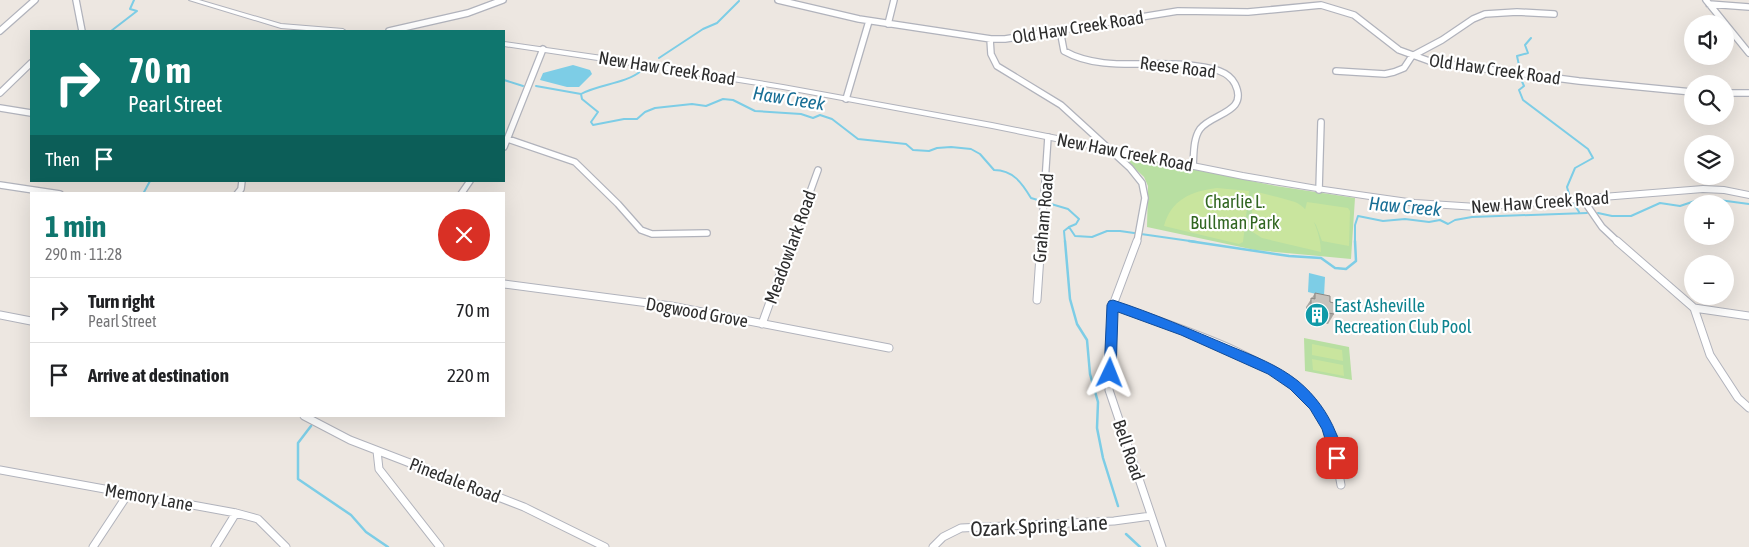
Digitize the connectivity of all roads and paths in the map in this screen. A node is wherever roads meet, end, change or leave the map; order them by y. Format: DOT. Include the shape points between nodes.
graph roads {
  1 [pos="35,0"];
  2 [pos="76,0"];
  3 [pos="192,0"];
  4 [pos="503,0"];
  5 [pos="778,0"];
  6 [pos="894,0"];
  7 [pos="1327,0"];
  8 [pos="1708,2"];
  9 [pos="1320,5"];
  10 [pos="1749,7"];
  11 [pos="1554,14"];
  12 [pos="869,21"];
  13 [pos="888,24"];
  14 [pos="82,30"];
  15 [pos="320,30"];
  16 [pos="393,30"];
  17 [pos="1060,30"];
  18 [pos="0,31"];
  19 [pos="990,40"];
  20 [pos="505,44"];
  21 [pos="543,49"];
  22 [pos="1749,53"];
  23 [pos="1412,56"];
  24 [pos="30,64"];
  25 [pos="1336,71"];
  26 [pos="1684,91"];
  27 [pos="0,93"];
  28 [pos="1734,93"];
  29 [pos="1749,93"];
  30 [pos="846,98"];
  31 [pos="0,108"];
  32 [pos="30,112"];
  33 [pos="1321,122"];
  34 [pos="1048,137"];
  35 [pos="508,139"];
  36 [pos="505,145"];
  37 [pos="1108,149"];
  38 [pos="1193,166"];
  39 [pos="818,170"];
  40 [pos="0,185"];
  41 [pos="1320,190"];
  42 [pos="47,192"];
  43 [pos="1749,195"];
  44 [pos="1582,198"];
  45 [pos="707,233"];
  46 [pos="1140,234"];
  47 [pos="505,284"];
  48 [pos="1037,300"];
  49 [pos="1113,305"];
  50 [pos="1694,308"];
  51 [pos="0,315"];
  52 [pos="1749,316"];
  53 [pos="30,321"];
  54 [pos="762,324"];
  55 [pos="889,348"];
  56 [pos="1749,408"];
  57 [pos="306,417"];
  58 [pos="377,451"];
  59 [pos="0,470"];
  60 [pos="1341,485"];
  61 [pos="128,494"];
  62 [pos="236,512"];
  63 [pos="1152,516"];
  64 [pos="93,547"];
  65 [pos="215,547"];
  66 [pos="286,547"];
  67 [pos="440,547"];
  68 [pos="605,547"];
  69 [pos="933,547"];
  70 [pos="1162,547"];
  1 -- 18 [label="street"];
  2 -- 14 [label="street"];
  3 -- 15 [label="street" via="269,23"];
  4 -- 16 [label="street" via="468,13"];
  5 -- 12 [label="street, Old Haw Creek Road"];
  6 -- 13 [label="street"];
  7 -- 9 [label="street"];
  8 -- 10 [label="street"];
  8 -- 22 [label="street"];
  9 -- 17 [label="street, Old Haw Creek Road" via="1248,12 1187,10"];
  9 -- 23 [label="street, Old Haw Creek Road" via="1354,15 1393,46"];
  11 -- 23 [label="street" via="1486,14"];
  12 -- 13 [label="street, Old Haw Creek Road"];
  12 -- 30 [label="street"];
  13 -- 19 [label="street, Old Haw Creek Road"];
  17 -- 19 [label="street, Old Haw Creek Road"];
  17 -- 38 [label="street, Reese Road" via="1064,51 1076,58 1204,67 1234,79 1238,84 1239,99 1233,108 1199,130"];
  19 -- 37 [label="street, Bell Road" via="991,54 997,66 1061,104"];
  20 -- 21 [label="street, New Haw Creek Road"];
  21 -- 30 [label="street, New Haw Creek Road"];
  21 -- 35 [label="street"];
  23 -- 25 [label="street" via="1404,68 1385,74"];
  23 -- 26 [label="street, Old Haw Creek Road" via="1454,66"];
  24 -- 27 [label="street"];
  28 -- 29 [label="street"];
  30 -- 34 [label="street, New Haw Creek Road"];
  31 -- 32 [label="street"];
  33 -- 41 [label="street"];
  34 -- 37 [label="street, New Haw Creek Road"];
  34 -- 48 [label="street, Graham Road"];
  35 -- 36 [label="street"];
  35 -- 45 [label="street" via="575,162 641,230 652,234"];
  37 -- 38 [label="street, New Haw Creek Road"];
  37 -- 46 [label="street, Bell Road" via="1142,184 1145,198"];
  38 -- 41 [label="street, New Haw Creek Road"];
  39 -- 54 [label="street, Meadowlark Road"];
  40 -- 42 [label="street"];
  41 -- 44 [label="street, New Haw Creek Road" via="1477,207"];
  43 -- 44 [label="street, New Haw Creek Road" via="1708,189"];
  44 -- 50 [label="street" via="1602,227"];
  46 -- 49 [label="street, Bell Road"];
  47 -- 54 [label="street, Dogwood Grove" via="672,306"];
  49 -- 60 [label="street" via="1273,370 1294,385 1314,405 1327,427 1335,447"];
  49 -- 63 [label="street, Bell Road" via="1109,390"];
  50 -- 52 [label="street"];
  50 -- 56 [label="street" via="1710,355 1738,398"];
  51 -- 53 [label="street"];
  54 -- 55 [label="street, Dogwood Grove"];
  57 -- 58 [label="street, Pinedale Road"];
  58 -- 67 [label="street" via="379,469"];
  58 -- 68 [label="street, Pinedale Road" via="490,493"];
  59 -- 61 [label="street, Memory Lane"];
  61 -- 62 [label="street, Memory Lane"];
  61 -- 64 [label="street"];
  62 -- 65 [label="street"];
  62 -- 66 [label="street, Memory Lane" via="258,519"];
  63 -- 69 [label="street, Ozark Spring Lane" via="1114,521 961,528 943,537"];
  63 -- 70 [label="street, Bell Road"];
}
